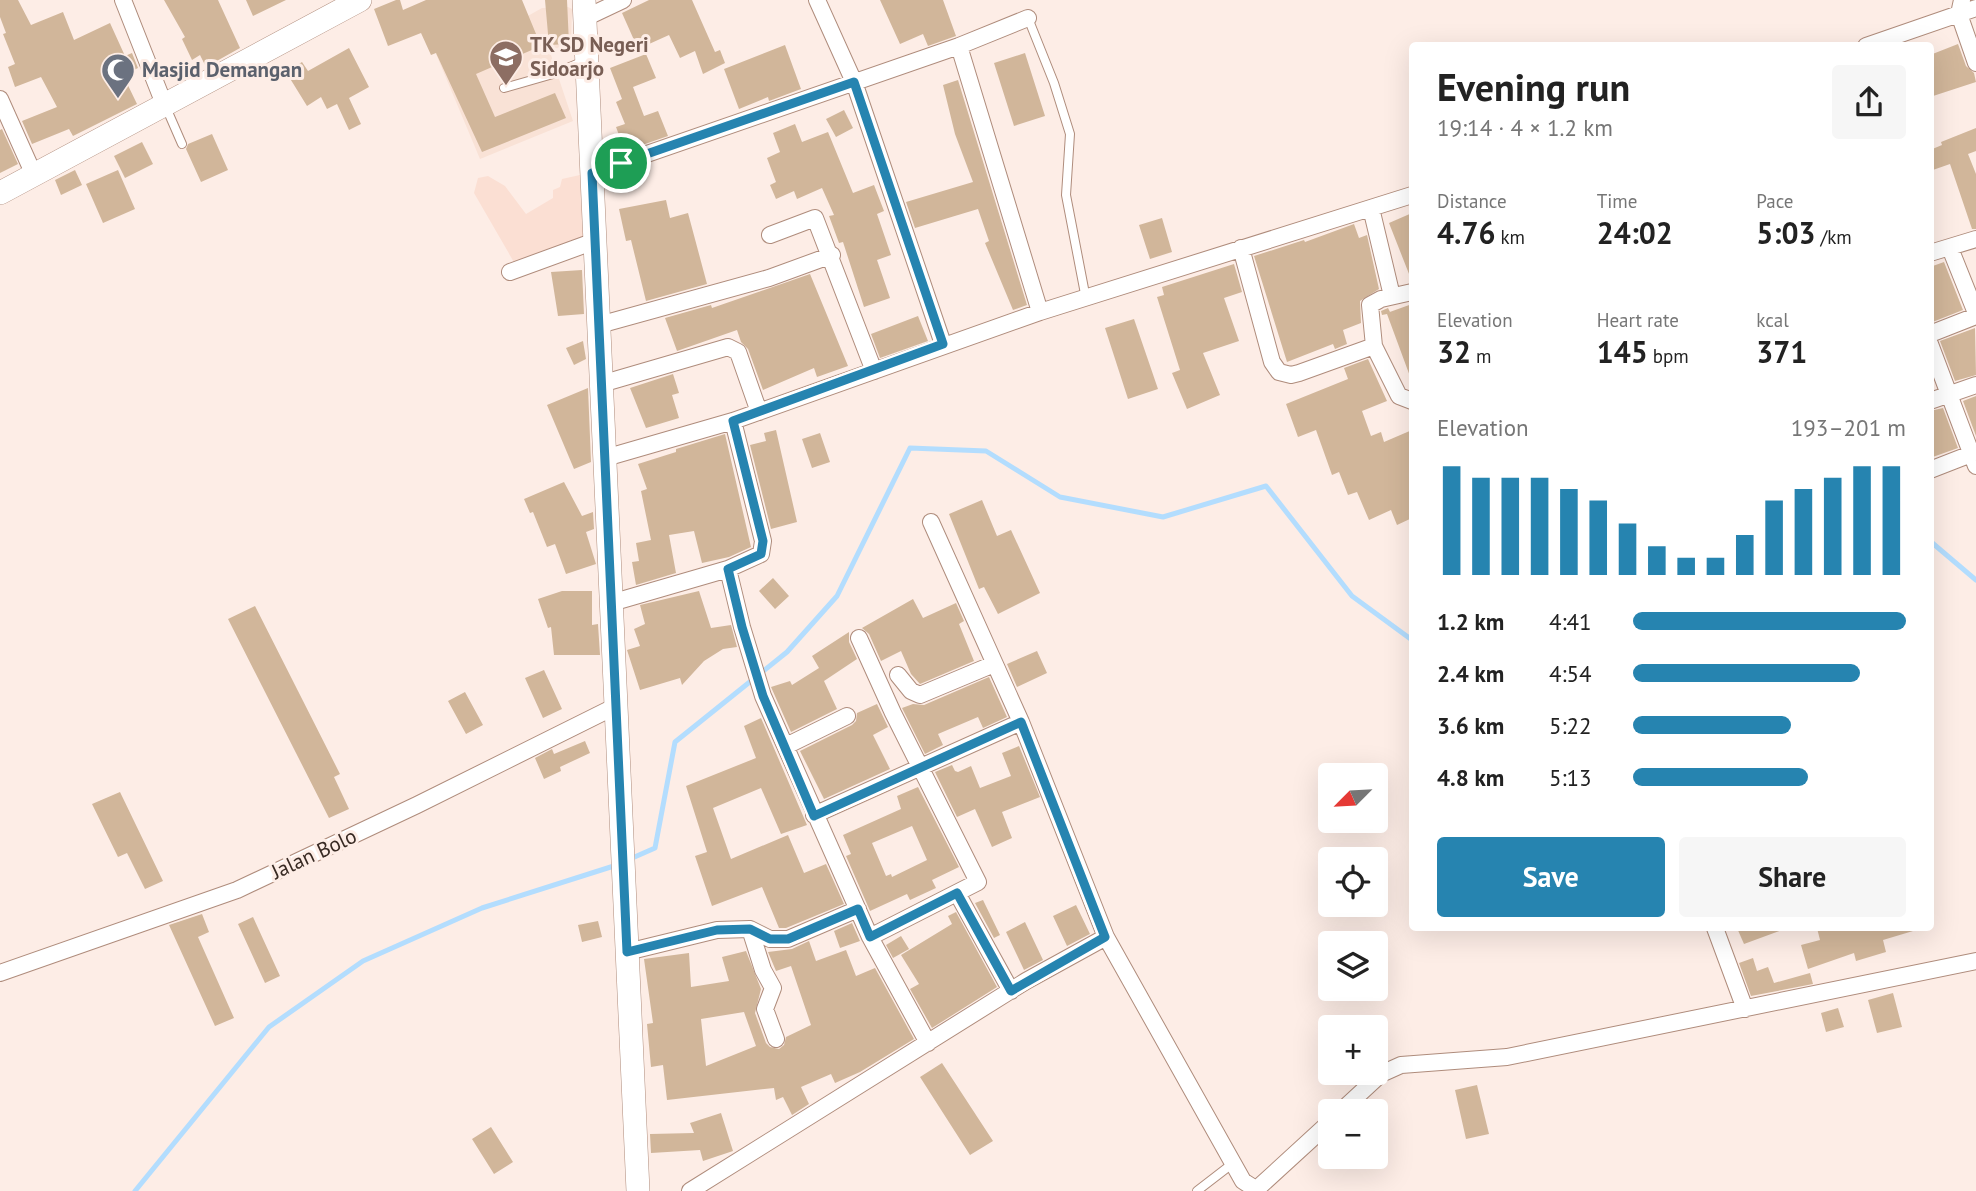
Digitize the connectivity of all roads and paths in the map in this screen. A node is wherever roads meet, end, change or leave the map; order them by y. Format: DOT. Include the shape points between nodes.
graph roads {
  1 [pos="123,0"];
  2 [pos="360,0"];
  3 [pos="623,0"];
  4 [pos="817,0"];
  5 [pos="1960,7"];
  6 [pos="585,9"];
  7 [pos="1976,9"];
  8 [pos="1028,18"];
  9 [pos="1876,42"];
  10 [pos="958,46"];
  11 [pos="587,60"];
  12 [pos="1976,63"];
  13 [pos="854,82"];
  14 [pos="504,88"];
  15 [pos="0,99"];
  16 [pos="164,104"];
  17 [pos="182,144"];
  18 [pos="592,173"];
  19 [pos="34,175"];
  20 [pos="0,193"];
  21 [pos="1409,196"];
  22 [pos="1371,208"];
  23 [pos="770,235"];
  24 [pos="1976,239"];
  25 [pos="595,241"];
  26 [pos="1241,248"];
  27 [pos="1950,248"];
  28 [pos="1934,252"];
  29 [pos="832,255"];
  30 [pos="510,272"];
  31 [pos="1409,293"];
  32 [pos="1392,296"];
  33 [pos="1086,299"];
  34 [pos="1040,312"];
  35 [pos="1976,315"];
  36 [pos="599,325"];
  37 [pos="1934,332"];
  38 [pos="943,344"];
  39 [pos="1374,346"];
  40 [pos="1934,355"];
  41 [pos="874,371"];
  42 [pos="601,384"];
  43 [pos="1976,385"];
  44 [pos="1948,395"];
  45 [pos="1409,400"];
  46 [pos="1934,400"];
  47 [pos="759,412"];
  48 [pos="733,421"];
  49 [pos="605,458"];
  50 [pos="1974,460"];
  51 [pos="1934,475"];
  52 [pos="931,522"];
  53 [pos="728,569"];
  54 [pos="611,603"];
  55 [pos="859,638"];
  56 [pos="994,664"];
  57 [pos="898,675"];
  58 [pos="616,706"];
  59 [pos="847,716"];
  60 [pos="1021,722"];
  61 [pos="786,746"];
  62 [pos="920,766"];
  63 [pos="814,816"];
  64 [pos="957,893"];
  65 [pos="858,909"];
  66 [pos="750,929"];
  67 [pos="1716,931"];
  68 [pos="870,937"];
  69 [pos="1105,937"];
  70 [pos="627,952"];
  71 [pos="1976,961"];
  72 [pos="0,973"];
  73 [pos="1011,991"];
  74 [pos="1745,1009"];
  75 [pos="776,1039"];
  76 [pos="928,1043"];
  77 [pos="1355,1099"];
  78 [pos="1318,1133"];
  79 [pos="1232,1164"];
  80 [pos="638,1191"];
  81 [pos="690,1191"];
  82 [pos="1197,1191"];
  1 -- 16 [label="street"];
  2 -- 16 [label="main road"];
  3 -- 6 [label="street"];
  4 -- 13 [label="street"];
  5 -- 7 [label="street"];
  5 -- 9 [label="street"];
  5 -- 12 [label="street"];
  6 -- 11 [label="main road"];
  8 -- 10 [label="street"];
  8 -- 33 [label="lane" via="1070,134 1066,195"];
  10 -- 13 [label="street"];
  10 -- 34 [label="street"];
  11 -- 14 [label="lane"];
  11 -- 18 [label="main road"];
  13 -- 18 [label="street"];
  13 -- 38 [label="street"];
  15 -- 19 [label="street"];
  16 -- 17 [label="lane"];
  16 -- 19 [label="main road"];
  18 -- 25 [label="main road"];
  19 -- 20 [label="main road"];
  21 -- 22 [label="street"];
  22 -- 26 [label="street"];
  22 -- 32 [label="street"];
  23 -- 29 [label="street" via="815,218"];
  24 -- 27 [label="street"];
  25 -- 30 [label="street"];
  25 -- 36 [label="main road"];
  26 -- 33 [label="street"];
  26 -- 39 [label="street" via="1272,362 1279,372 1299,373"];
  27 -- 28 [label="street"];
  27 -- 35 [label="street"];
  29 -- 36 [label="street" via="769,278"];
  29 -- 41 [label="street"];
  31 -- 32 [label="street"];
  32 -- 39 [label="street" via="1370,305"];
  33 -- 34 [label="street"];
  34 -- 38 [label="street"];
  35 -- 37 [label="street"];
  36 -- 42 [label="main road"];
  38 -- 41 [label="street"];
  39 -- 45 [label="street" via="1399,396"];
  40 -- 44 [label="street"];
  41 -- 47 [label="street"];
  42 -- 47 [label="street" via="727,347 738,352"];
  42 -- 49 [label="main road"];
  43 -- 44 [label="street"];
  44 -- 46 [label="street"];
  44 -- 50 [label="street"];
  47 -- 48 [label="street"];
  48 -- 49 [label="street"];
  48 -- 53 [label="street" via="763,541 761,554"];
  49 -- 54 [label="main road"];
  50 -- 51 [label="street"];
  52 -- 56 [label="street"];
  53 -- 54 [label="street"];
  53 -- 61 [label="street" via="752,664"];
  54 -- 58 [label="main road"];
  55 -- 62 [label="street"];
  56 -- 57 [label="street" via="920,695"];
  56 -- 60 [label="street"];
  58 -- 70 [label="main road"];
  58 -- 72 [label="street, Jalan Bolo" via="237,890"];
  59 -- 61 [label="street"];
  60 -- 62 [label="street"];
  60 -- 69 [label="street"];
  61 -- 63 [label="street"];
  62 -- 63 [label="street"];
  62 -- 64 [label="street" via="978,882"];
  63 -- 65 [label="street"];
  64 -- 68 [label="street"];
  64 -- 73 [label="street"];
  65 -- 66 [label="street" via="788,939 770,939"];
  65 -- 68 [label="street"];
  66 -- 70 [label="street" via="717,930"];
  66 -- 75 [label="street" via="773,988 765,1009"];
  67 -- 74 [label="street"];
  68 -- 76 [label="street"];
  69 -- 73 [label="street"];
  69 -- 79 [label="street"];
  70 -- 80 [label="main road"];
  71 -- 74 [label="street"];
  73 -- 76 [label="street"];
  74 -- 77 [label="street" via="1507,1057 1392,1067"];
  76 -- 81 [label="street"];
  78 -- 79 [label="street" via="1258,1187 1243,1181"];
  79 -- 82 [label="lane"];
}
